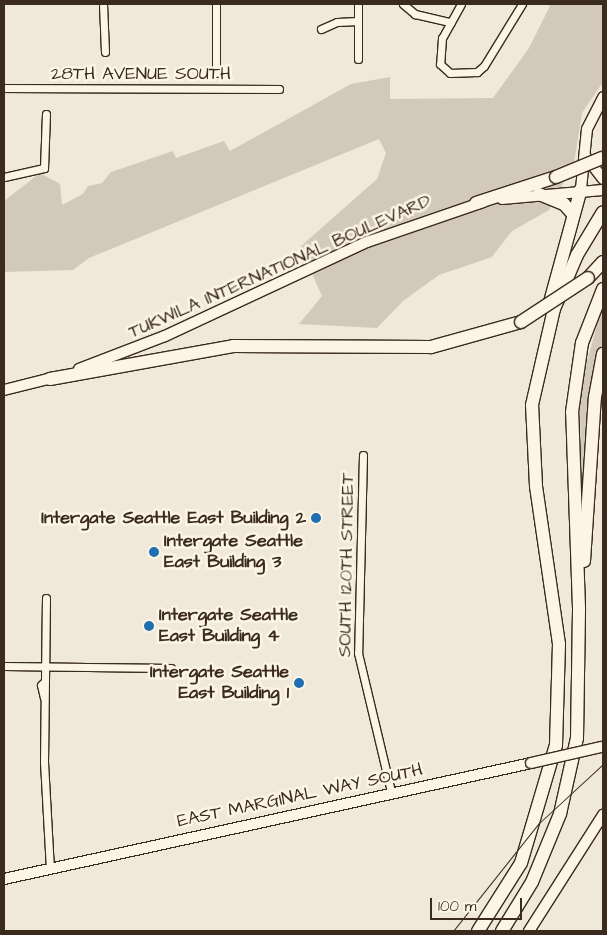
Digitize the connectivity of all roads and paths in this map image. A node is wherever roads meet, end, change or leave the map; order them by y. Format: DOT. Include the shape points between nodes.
graph roads {
  1 [pos="104,4"];
  2 [pos="216,4"];
  3 [pos="358,4"];
  4 [pos="403,4"];
  5 [pos="461,4"];
  6 [pos="522,4"];
  7 [pos="358,21"];
  8 [pos="451,22"];
  9 [pos="321,28"];
  10 [pos="105,52"];
  11 [pos="358,58"];
  12 [pos="216,73"];
  13 [pos="4,88"];
  14 [pos="278,89"];
  15 [pos="603,97"];
  16 [pos="46,114"];
  17 [pos="583,153"];
  18 [pos="603,158"];
  19 [pos="4,177"];
  20 [pos="603,179"];
  21 [pos="581,189"];
  22 [pos="603,190"];
  23 [pos="539,194"];
  24 [pos="476,203"];
  25 [pos="603,212"];
  26 [pos="573,214"];
  27 [pos="603,262"];
  28 [pos="603,289"];
  29 [pos="603,354"];
  30 [pos="540,358"];
  31 [pos="50,379"];
  32 [pos="4,390"];
  33 [pos="363,456"];
  34 [pos="46,598"];
  35 [pos="579,608"];
  36 [pos="4,666"];
  37 [pos="45,667"];
  38 [pos="171,668"];
  39 [pos="602,747"];
  40 [pos="392,792"];
  41 [pos="603,815"];
  42 [pos="50,868"];
  43 [pos="4,878"];
  44 [pos="478,931"];
  45 [pos="502,931"];
  46 [pos="529,931"];
  1 -- 10 [label="street"];
  2 -- 12 [label="street"];
  3 -- 7 [label="street"];
  4 -- 8 [label="street" via="415,14"];
  5 -- 8 [label="street"];
  6 -- 8 [label="street" via="477,72 450,73 440,64 442,38"];
  7 -- 9 [label="street" via="337,22"];
  7 -- 11 [label="street"];
  13 -- 14 [label="street, 28TH AVENUE SOUTH"];
  15 -- 17 [label="street" via="590,119"];
  16 -- 19 [label="street" via="44,168"];
  17 -- 20 [label="street" via="593,172"];
  17 -- 21 [label="street"];
  18 -- 24 [label="highway, bridge"];
  21 -- 22 [label="street, TUKWILA INTERNATIONAL BOULEVARD"];
  21 -- 23 [label="street, TUKWILA INTERNATIONAL BOULEVARD"];
  21 -- 26 [label="highway"];
  23 -- 24 [label="street, TUKWILA INTERNATIONAL BOULEVARD"];
  23 -- 26 [label="highway" via="564,204"];
  24 -- 31 [label="street, TUKWILA INTERNATIONAL BOULEVARD" via="367,242 166,336"];
  25 -- 30 [label="highway" via="565,280"];
  26 -- 30 [label="highway"];
  27 -- 31 [label="highway, bridge" via="588,278 520,322 486,335 431,347 233,346"];
  28 -- 35 [label="highway" via="582,343 572,412"];
  29 -- 35 [label="highway" via="595,397"];
  30 -- 44 [label="highway" via="532,405 533,453 559,644 560,707 551,770 521,863"];
  31 -- 32 [label="street, TUKWILA INTERNATIONAL BOULEVARD"];
  33 -- 40 [label="street, SOUTH 120TH STREET" via="358,653"];
  34 -- 37 [label="street"];
  35 -- 45 [label="highway" via="580,703 569,783 539,866"];
  36 -- 37 [label="street"];
  37 -- 38 [label="street"];
  37 -- 42 [label="street"];
  39 -- 40 [label="street, EAST MARGINAL WAY SOUTH, bridge"];
  40 -- 42 [label="street, EAST MARGINAL WAY SOUTH"];
  41 -- 46 [label="street"];
  42 -- 43 [label="street, EAST MARGINAL WAY SOUTH"];
}
